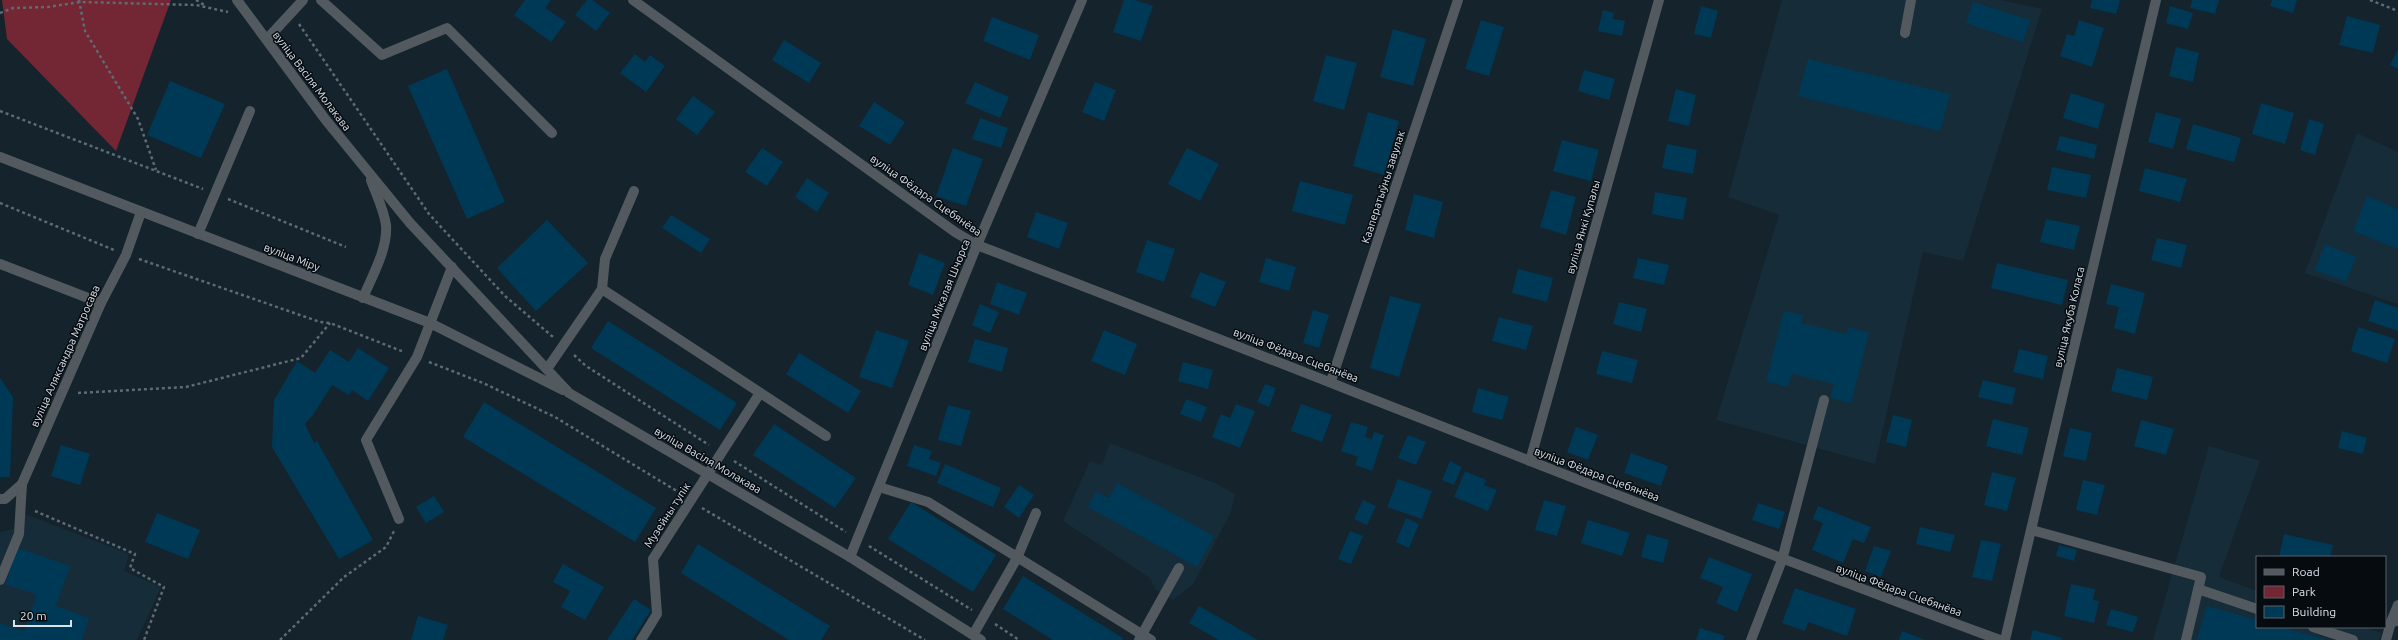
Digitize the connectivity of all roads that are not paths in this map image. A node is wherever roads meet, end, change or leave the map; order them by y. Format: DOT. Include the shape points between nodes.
graph roads {
  1 [pos="237,0"];
  2 [pos="303,0"];
  3 [pos="321,0"];
  4 [pos="633,0"];
  5 [pos="1082,0"];
  6 [pos="1458,0"];
  7 [pos="1659,0"];
  8 [pos="1911,0"];
  9 [pos="2156,0"];
  10 [pos="645,4"];
  11 [pos="1905,33"];
  12 [pos="267,39"];
  13 [pos="250,111"];
  14 [pos="552,133"];
  15 [pos="0,157"];
  16 [pos="370,175"];
  17 [pos="634,191"];
  18 [pos="141,212"];
  19 [pos="198,234"];
  20 [pos="977,245"];
  21 [pos="0,264"];
  22 [pos="452,267"];
  23 [pos="602,289"];
  24 [pos="363,298"];
  25 [pos="101,302"];
  26 [pos="430,323"];
  27 [pos="547,370"];
  28 [pos="1331,381"];
  29 [pos="569,393"];
  30 [pos="760,393"];
  31 [pos="1824,400"];
  32 [pos="826,436"];
  33 [pos="1530,461"];
  34 [pos="708,473"];
  35 [pos="22,484"];
  36 [pos="879,487"];
  37 [pos="0,498"];
  38 [pos="1036,513"];
  39 [pos="399,519"];
  40 [pos="2032,530"];
  41 [pos="850,557"];
  42 [pos="1017,558"];
  43 [pos="1782,560"];
  44 [pos="1179,568"];
  45 [pos="0,580"];
  46 [pos="2198,589"];
  47 [pos="2398,605"];
  48 [pos="2256,609"];
  49 [pos="2394,621"];
  50 [pos="2317,628"];
  51 [pos="1140,637"];
  52 [pos="977,638"];
  53 [pos="641,640"];
  54 [pos="1151,640"];
  55 [pos="1751,640"];
  56 [pos="2000,640"];
  57 [pos="2005,640"];
  58 [pos="2186,640"];
  59 [pos="2353,640"];
  60 [pos="2386,640"];
  1 -- 12 [label="street, вуліца Васіля Молакава"];
  2 -- 12 [label="street"];
  3 -- 14 [label="street" via="382,54 447,28"];
  4 -- 10 [label="street, вуліца Фёдара Сцебянёва"];
  5 -- 20 [label="street, вуліца Мікалая Шчорса"];
  6 -- 28 [label="street, Кааператыўны завулак"];
  7 -- 33 [label="street, вуліца Янкі Купалы"];
  8 -- 11 [label="street"];
  9 -- 40 [label="street, вуліца Якуба Коласа"];
  10 -- 20 [label="street, вуліца Фёдара Сцебянёва" via="955,232"];
  12 -- 16 [label="street, вуліца Васіля Молакава"];
  13 -- 19 [label="street"];
  15 -- 18 [label="street, вуліца Міру"];
  16 -- 22 [label="street, вуліца Васіля Молакава"];
  16 -- 24 [label="street, вуліца Васіля Молакава" via="386,223 386,231 380,258"];
  17 -- 23 [label="street" via="605,259"];
  18 -- 19 [label="street, вуліца Міру"];
  18 -- 25 [label="street, вуліца Аляксандра Матросава" via="126,255"];
  19 -- 24 [label="street, вуліца Міру"];
  20 -- 28 [label="street, вуліца Фёдара Сцебянёва"];
  20 -- 36 [label="street, вуліца Мікалая Шчорса"];
  21 -- 25 [label="street"];
  22 -- 26 [label="street"];
  22 -- 27 [label="street, вуліца Васіля Молакава"];
  23 -- 27 [label="street"];
  23 -- 30 [label="street"];
  24 -- 26 [label="street, вуліца Міру"];
  25 -- 35 [label="street, вуліца Аляксандра Матросава"];
  26 -- 29 [label="street, вуліца Міру"];
  26 -- 39 [label="street" via="417,357 366,440"];
  27 -- 29 [label="street, вуліца Васіля Молакава"];
  28 -- 33 [label="street, вуліца Фёдара Сцебянёва"];
  29 -- 34 [label="street, вуліца Васіля Молакава"];
  30 -- 32 [label="street"];
  30 -- 34 [label="street, Музейны тупік"];
  31 -- 43 [label="street"];
  33 -- 43 [label="street, вуліца Фёдара Сцебянёва"];
  34 -- 41 [label="street, вуліца Васіля Молакава"];
  34 -- 53 [label="street, Музейны тупік" via="653,559 657,614"];
  35 -- 37 [label="street, вуліца Аляксандра Матросава" via="5,498"];
  35 -- 45 [label="street" via="19,534"];
  36 -- 41 [label="street, вуліца Мікалая Шчорса"];
  36 -- 42 [label="street" via="928,502"];
  38 -- 42 [label="street"];
  40 -- 46 [label="street" via="2201,578"];
  40 -- 57 [label="street, вуліца Якуба Коласа"];
  41 -- 52 [label="street, вуліца Васіля Молакава"];
  42 -- 51 [label="street"];
  42 -- 52 [label="street"];
  43 -- 55 [label="street"];
  43 -- 56 [label="street, вуліца Фёдара Сцебянёва"];
  44 -- 51 [label="street"];
  46 -- 48 [label="street"];
  46 -- 58 [label="street"];
  47 -- 49 [label="street"];
  49 -- 60 [label="street"];
  50 -- 59 [label="street"];
  51 -- 54 [label="street"];
}
